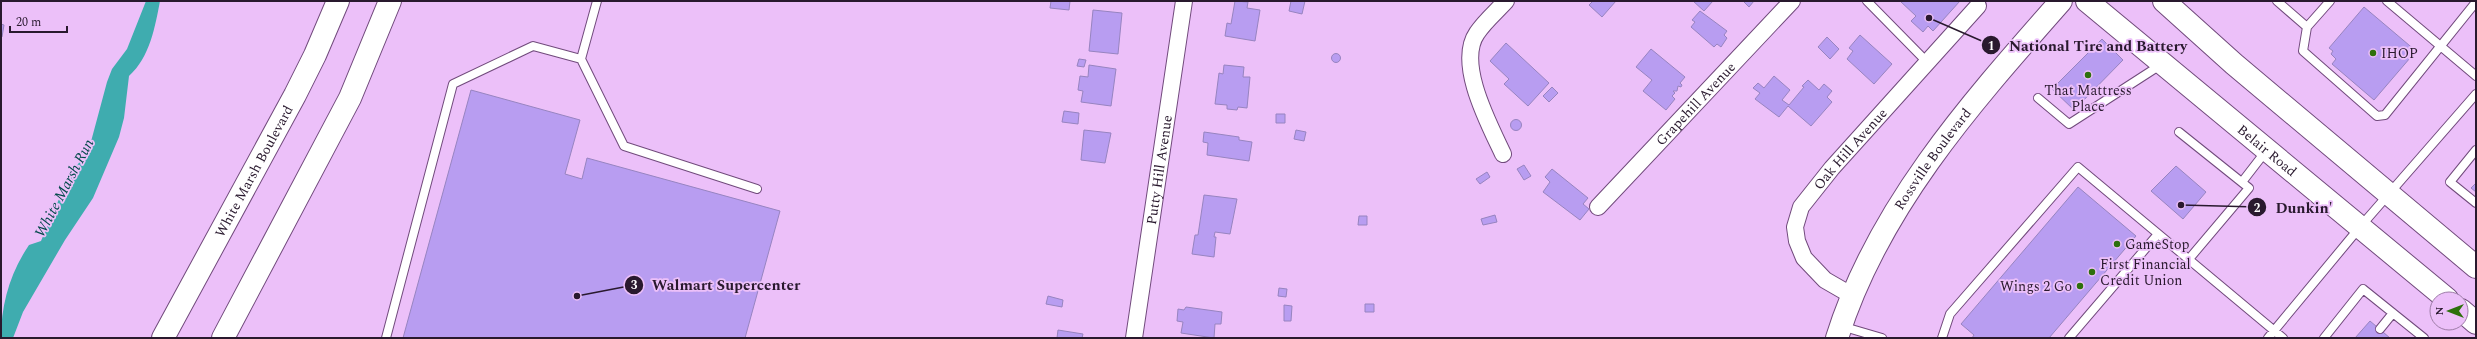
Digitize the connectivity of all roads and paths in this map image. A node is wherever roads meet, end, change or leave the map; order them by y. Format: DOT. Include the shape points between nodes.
graph roads {
  1 [pos="338,1"];
  2 [pos="390,1"];
  3 [pos="597,1"];
  4 [pos="1184,1"];
  5 [pos="1506,1"];
  6 [pos="1792,1"];
  7 [pos="1866,1"];
  8 [pos="2061,1"];
  9 [pos="2087,1"];
  10 [pos="2164,1"];
  11 [pos="2277,1"];
  12 [pos="2330,1"];
  13 [pos="2386,1"];
  14 [pos="2476,2"];
  15 [pos="1978,6"];
  16 [pos="2307,27"];
  17 [pos="2442,47"];
  18 [pos="581,58"];
  19 [pos="1927,62"];
  20 [pos="2163,64"];
  21 [pos="2476,76"];
  22 [pos="2476,94"];
  23 [pos="2038,98"];
  24 [pos="2179,132"];
  25 [pos="2266,150"];
  26 [pos="2476,150"];
  27 [pos="1503,154"];
  28 [pos="2242,182"];
  29 [pos="757,189"];
  30 [pos="2390,193"];
  31 [pos="2476,203"];
  32 [pos="1598,207"];
  33 [pos="2360,227"];
  34 [pos="2158,234"];
  35 [pos="2188,260"];
  36 [pos="2476,267"];
  37 [pos="2437,291"];
  38 [pos="1851,295"];
  39 [pos="2393,313"];
  40 [pos="2380,329"];
  41 [pos="2275,331"];
  42 [pos="1839,332"];
  43 [pos="163,338"];
  44 [pos="223,338"];
  45 [pos="386,338"];
  46 [pos="1134,338"];
  47 [pos="1882,338"];
  48 [pos="1942,338"];
  49 [pos="2069,338"];
  50 [pos="2268,338"];
  51 [pos="2283,338"];
  52 [pos="2324,338"];
  53 [pos="2424,338"];
  1 -- 43 [label="main road, White Marsh Boulevard" via="316,55"];
  2 -- 44 [label="main road" via="350,98"];
  3 -- 18 [label="lane"];
  4 -- 46 [label="street, Putty Hill Avenue"];
  5 -- 27 [label="street" via="1477,33 1470,51 1469,63 1489,124"];
  6 -- 32 [label="street, Grapehill Avenue"];
  7 -- 19 [label="lane"];
  8 -- 38 [label="main road, Rossville Boulevard" via="1927,162 1890,220"];
  9 -- 20 [label="main road, Belair Road"];
  10 -- 30 [label="main road" via="2234,64"];
  11 -- 16 [label="lane"];
  12 -- 16 [label="lane"];
  13 -- 17 [label="lane"];
  14 -- 17 [label="lane"];
  15 -- 19 [label="street, Oak Hill Avenue"];
  16 -- 17 [label="lane" via="2303,51 2377,116 2385,115"];
  17 -- 21 [label="lane"];
  18 -- 29 [label="lane" via="624,146"];
  18 -- 45 [label="lane" via="533,46 453,84"];
  19 -- 38 [label="street, Oak Hill Avenue" via="1832,168 1801,207 1795,227 1804,258 1825,280"];
  20 -- 23 [label="lane" via="2069,124"];
  20 -- 25 [label="main road, Belair Road"];
  22 -- 30 [label="lane"];
  24 -- 28 [label="lane"];
  25 -- 28 [label="lane"];
  25 -- 33 [label="main road, Belair Road"];
  26 -- 31 [label="lane" via="2450,182"];
  28 -- 35 [label="lane" via="2249,188"];
  30 -- 33 [label="lane"];
  30 -- 36 [label="main road"];
  33 -- 37 [label="main road, Belair Road"];
  33 -- 41 [label="lane"];
  34 -- 35 [label="lane"];
  34 -- 48 [label="lane" via="2078,167 1950,314"];
  34 -- 49 [label="lane"];
  35 -- 41 [label="lane"];
  38 -- 42 [label="main road, Rossville Boulevard"];
  39 -- 40 [label="lane"];
  39 -- 52 [label="lane" via="2363,289"];
  39 -- 53 [label="lane"];
  41 -- 50 [label="lane"];
  41 -- 51 [label="lane"];
  42 -- 47 [label="lane"];
}
